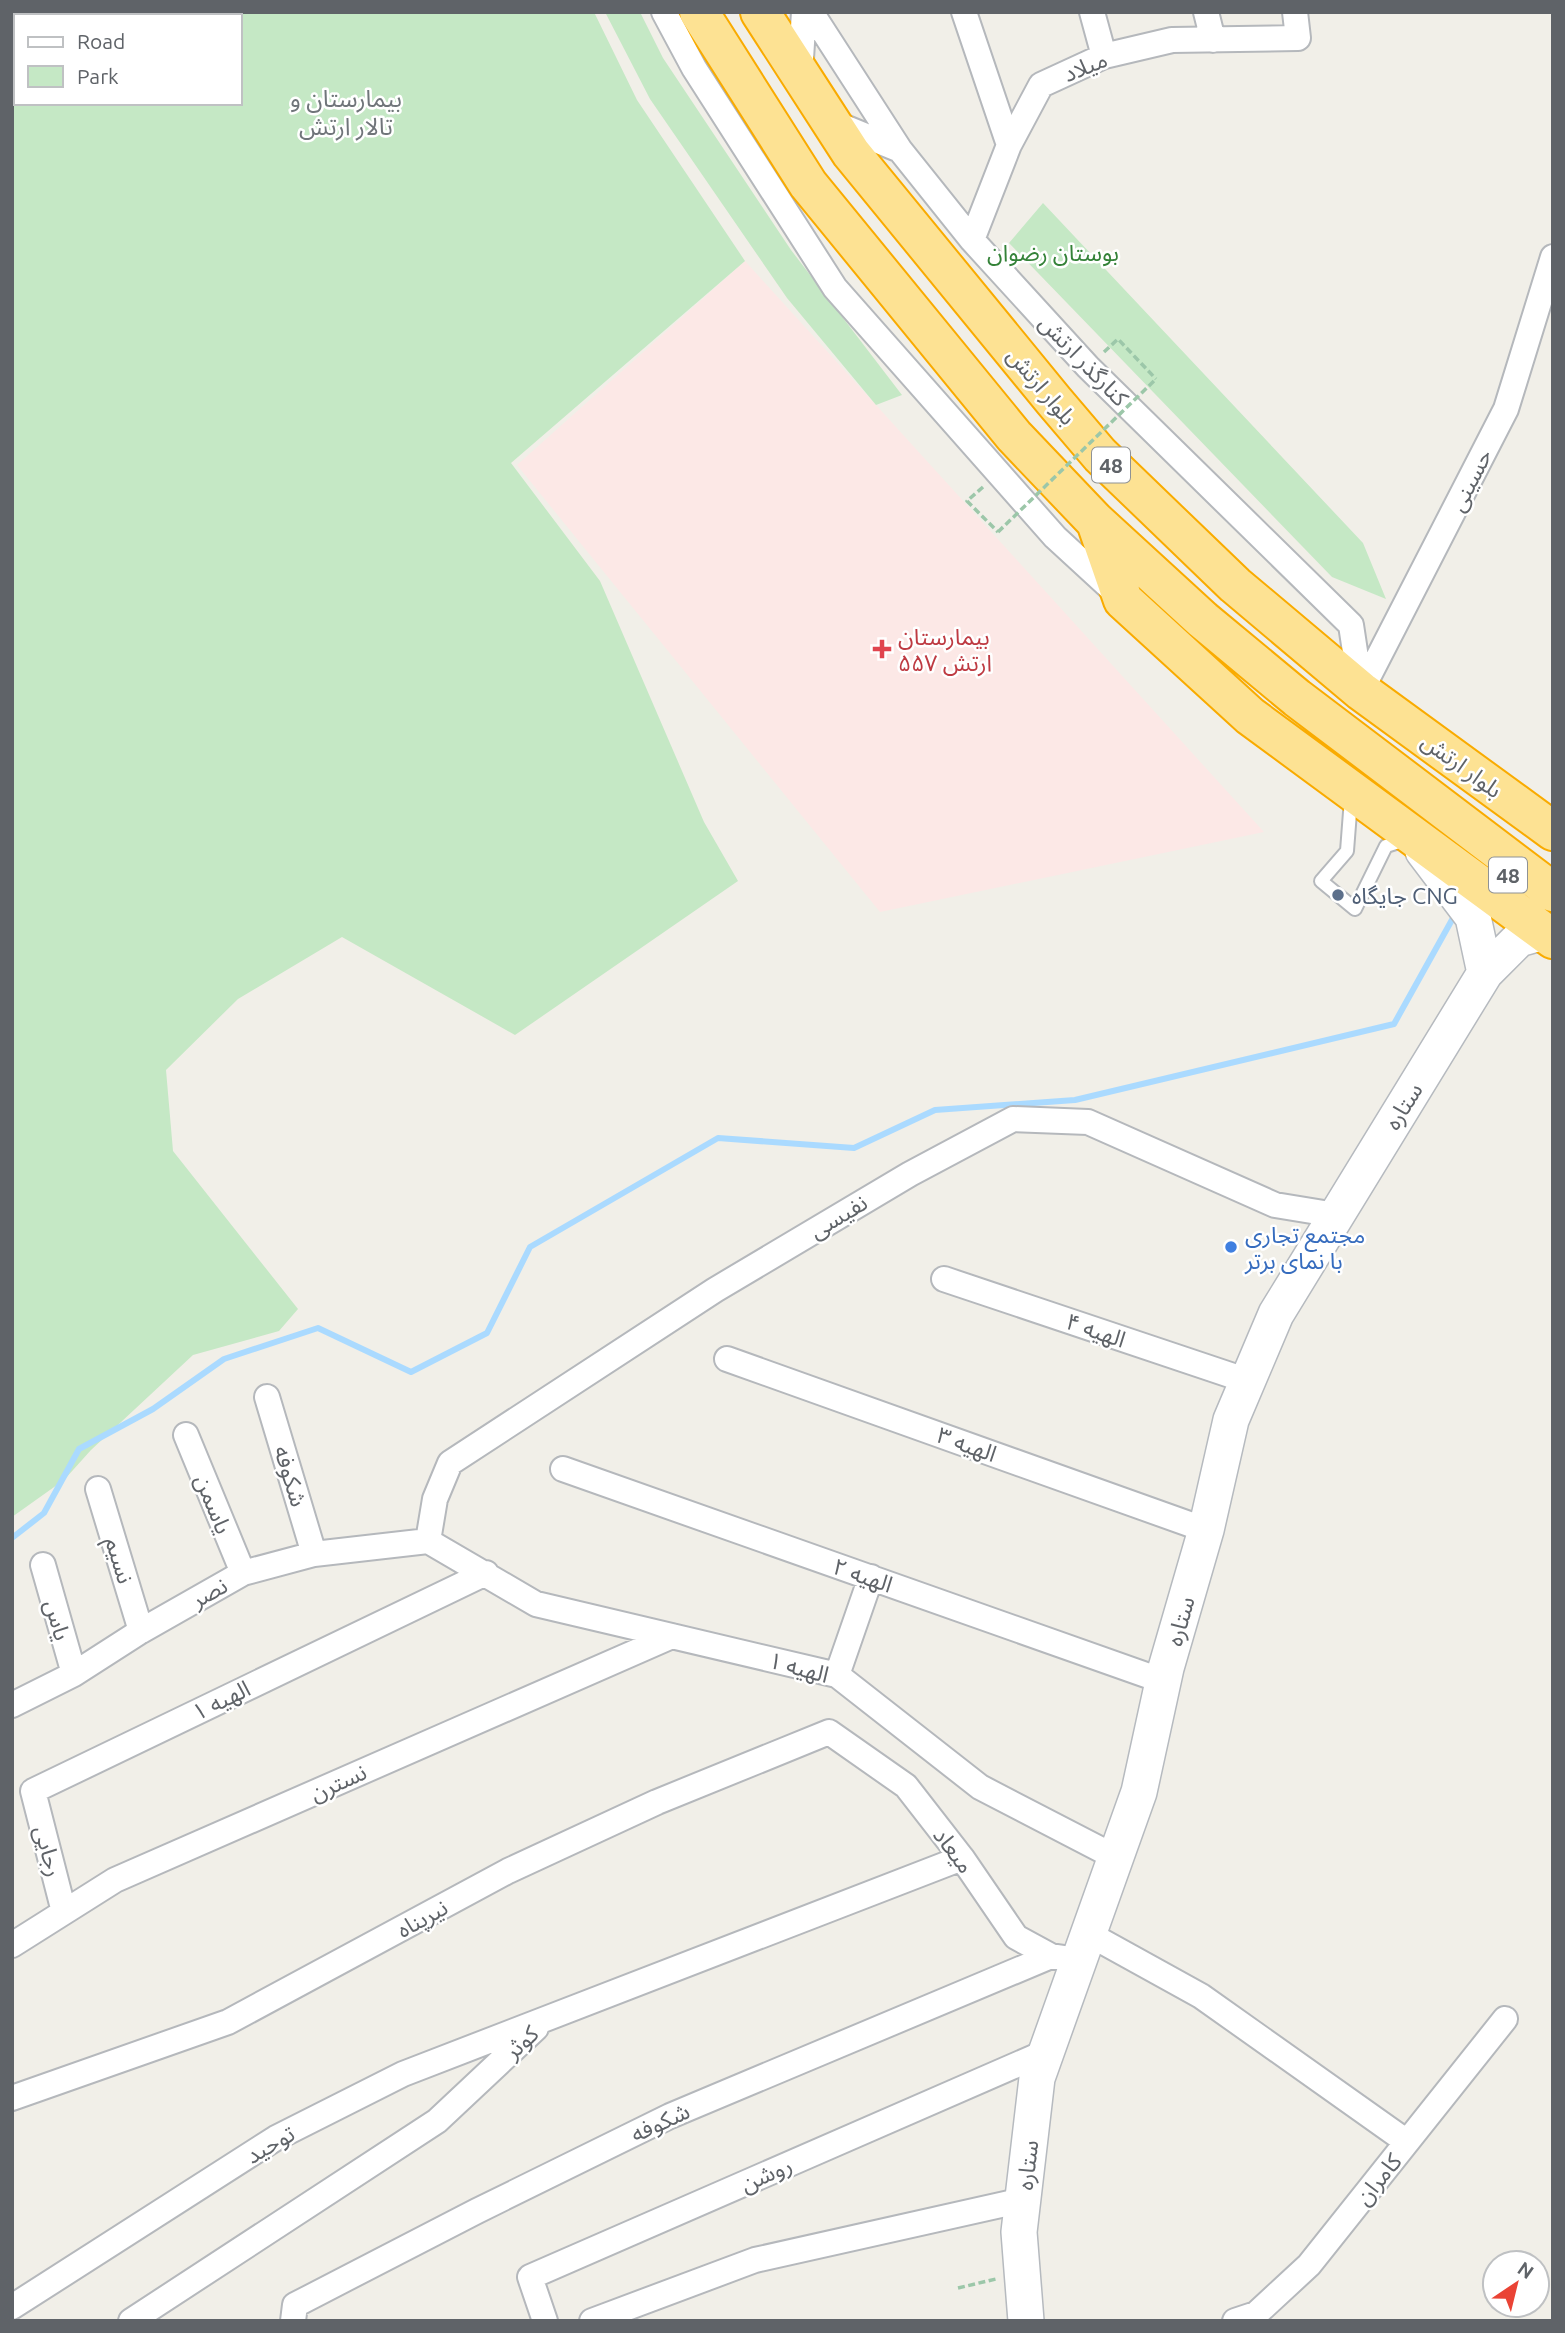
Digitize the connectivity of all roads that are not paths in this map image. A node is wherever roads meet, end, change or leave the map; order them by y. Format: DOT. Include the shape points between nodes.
graph roads {
  1 [pos="664,12"];
  2 [pos="699,12"];
  3 [pos="760,12"];
  4 [pos="804,12"];
  5 [pos="811,12"];
  6 [pos="964,12"];
  7 [pos="1092,12"];
  8 [pos="1206,12"];
  9 [pos="1295,12"];
  10 [pos="1213,40"];
  11 [pos="1104,56"];
  12 [pos="800,75"];
  13 [pos="831,122"];
  14 [pos="1009,145"];
  15 [pos="900,150"];
  16 [pos="798,168"];
  17 [pos="972,240"];
  18 [pos="1553,257"];
  19 [pos="829,277"];
  20 [pos="1095,521"];
  21 [pos="1124,600"];
  22 [pos="1361,691"];
  23 [pos="1352,791"];
  24 [pos="1469,827"];
  25 [pos="1553,831"];
  26 [pos="1413,837"];
  27 [pos="1553,892"];
  28 [pos="1550,929"];
  29 [pos="1485,973"];
  30 [pos="1336,1215"];
  31 [pos="944,1279"];
  32 [pos="727,1359"];
  33 [pos="1248,1381"];
  34 [pos="267,1397"];
  35 [pos="186,1435"];
  36 [pos="563,1469"];
  37 [pos="99,1489"];
  38 [pos="1206,1530"];
  39 [pos="428,1541"];
  40 [pos="314,1554"];
  41 [pos="43,1566"];
  42 [pos="243,1573"];
  43 [pos="485,1573"];
  44 [pos="871,1577"];
  45 [pos="141,1631"];
  46 [pos="672,1636"];
  47 [pos="74,1674"];
  48 [pos="836,1675"];
  49 [pos="1163,1681"];
  50 [pos="12,1705"];
  51 [pos="829,1732"];
  52 [pos="33,1791"];
  53 [pos="1115,1857"];
  54 [pos="962,1858"];
  55 [pos="64,1912"];
  56 [pos="12,1945"];
  57 [pos="1072,1949"];
  58 [pos="547,2018"];
  59 [pos="1505,2019"];
  60 [pos="1046,2052"];
  61 [pos="12,2098"];
  62 [pos="1407,2142"];
  63 [pos="1023,2200"];
  64 [pos="12,2307"];
  65 [pos="131,2321"];
  66 [pos="293,2321"];
  67 [pos="545,2321"];
  68 [pos="592,2321"];
  69 [pos="1026,2321"];
  70 [pos="1235,2321"];
  1 -- 19 [label="street" via="694,68"];
  2 -- 16 [label="highway, بلوار ارتش / 48"];
  3 -- 12 [label="highway, بلوار ارتش / 48"];
  4 -- 12 [label="street"];
  5 -- 15 [label="street, کنارگذر ارتش"];
  6 -- 14 [label="street"];
  7 -- 11 [label="street"];
  8 -- 10 [label="street"];
  9 -- 10 [label="street, میلاد" via="1298,38"];
  10 -- 11 [label="street, میلاد" via="1172,40"];
  11 -- 14 [label="street, میلاد" via="1041,85"];
  12 -- 13 [label="highway, بلوار ارتش / 48"];
  13 -- 15 [label="street"];
  13 -- 22 [label="highway, بلوار ارتش / 48" via="860,164 1100,455 1235,586"];
  14 -- 17 [label="street, میلاد"];
  15 -- 17 [label="street, کنارگذر ارتش"];
  16 -- 19 [label="street"];
  16 -- 20 [label="highway, بلوار ارتش / 48" via="1014,436"];
  17 -- 22 [label="street, کنارگذر ارتش" via="1088,367 1351,625"];
  18 -- 22 [label="street, حسینی" via="1506,409"];
  19 -- 21 [label="street" via="1055,537"];
  20 -- 21 [label="highway"];
  20 -- 24 [label="highway, بلوار ارتش / 48" via="1203,620 1391,771"];
  21 -- 23 [label="highway" via="1250,716"];
  22 -- 25 [label="highway, بلوار ارتش / 48"];
  23 -- 26 [label="highway"];
  23 -- 26 [label="lane" via="1347,851 1321,881 1355,909 1386,846"];
  24 -- 27 [label="highway, بلوار ارتش"];
  24 -- 28 [label="highway, 48"];
  26 -- 28 [label="highway"];
  26 -- 29 [label="street" via="1473,917"];
  28 -- 29 [label="street, ستاره" via="1519,939"];
  29 -- 30 [label="street, ستاره"];
  30 -- 33 [label="street, ستاره" via="1276,1314"];
  30 -- 39 [label="street, نفیسی" via="1275,1205 1088,1122 1013,1119 910,1174 715,1290 450,1463 435,1499"];
  31 -- 33 [label="street, الهیه ۴"];
  32 -- 38 [label="street, الهیه ۳"];
  33 -- 38 [label="street, ستاره" via="1231,1420"];
  34 -- 40 [label="street, شکوفه"];
  35 -- 42 [label="street, یاسمن"];
  36 -- 44 [label="street, الهیه ۲"];
  37 -- 45 [label="street, نسیم"];
  38 -- 49 [label="street, ستاره"];
  39 -- 40 [label="street, نصر"];
  39 -- 43 [label="street, الهیه ۱"];
  40 -- 42 [label="street, نصر"];
  41 -- 47 [label="street, یاس"];
  42 -- 45 [label="street, نصر"];
  43 -- 46 [label="street, الهیه ۱" via="536,1604"];
  43 -- 52 [label="street, الهیه ۱"];
  44 -- 48 [label="street"];
  44 -- 49 [label="street, الهیه ۲"];
  45 -- 47 [label="street, نصر"];
  46 -- 48 [label="street, الهیه ۱"];
  46 -- 55 [label="street, نسترن" via="115,1880"];
  47 -- 50 [label="street, نصر"];
  48 -- 53 [label="street, الهیه ۱" via="979,1787"];
  49 -- 53 [label="street, ستاره" via="1139,1792"];
  51 -- 54 [label="street, میعاد" via="905,1786"];
  51 -- 61 [label="street, نیرپناه" via="657,1802 508,1871 229,2022"];
  52 -- 55 [label="street, رجایی"];
  53 -- 57 [label="street, ستاره"];
  54 -- 57 [label="street, میعاد" via="1016,1937"];
  54 -- 58 [label="street, کوثر"];
  55 -- 56 [label="street, نسترن"];
  57 -- 60 [label="street, ستاره"];
  57 -- 62 [label="street, میعاد" via="1201,1996"];
  57 -- 66 [label="street, شکوفه" via="670,2116 295,2305"];
  58 -- 64 [label="street, توحید" via="403,2074 276,2138"];
  58 -- 65 [label="street, کوثر" via="437,2121"];
  59 -- 62 [label="street, کامران"];
  60 -- 63 [label="street, ستاره" via="1037,2078"];
  60 -- 67 [label="street, روشن" via="530,2277"];
  62 -- 70 [label="street, کامران" via="1309,2265 1256,2314"];
  63 -- 68 [label="street" via="755,2260"];
  63 -- 69 [label="street, ستاره" via="1019,2232"];
}
